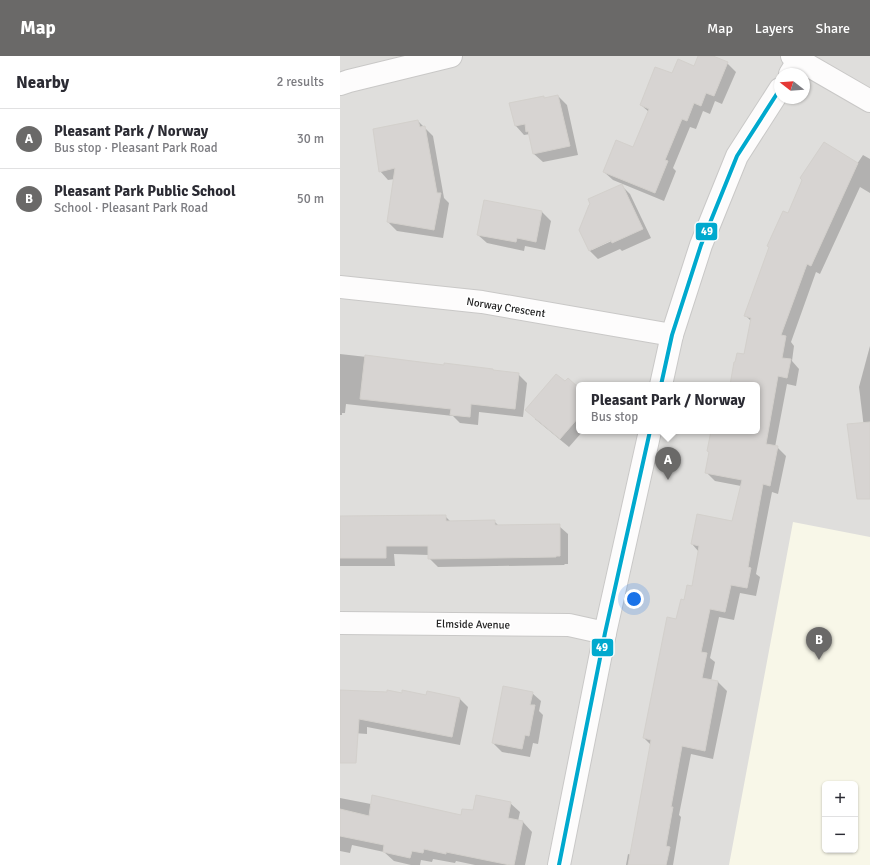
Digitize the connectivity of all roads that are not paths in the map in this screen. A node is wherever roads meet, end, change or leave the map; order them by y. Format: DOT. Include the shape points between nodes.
graph roads {
  1 [pos="452,56"];
  2 [pos="795,61"];
  3 [pos="340,84"];
  4 [pos="774,98"];
  5 [pos="870,101"];
  6 [pos="340,287"];
  7 [pos="672,335"];
  8 [pos="662,382"];
  9 [pos="649,434"];
  10 [pos="340,623"];
  11 [pos="605,633"];
  12 [pos="560,865"];
  1 -- 3 [label="street"];
  2 -- 5 [label="street"];
  4 -- 7 [label="street" via="737,156 701,244"];
  6 -- 7 [label="street, Norway Crescent" via="482,302"];
  7 -- 8 [label="street"];
  9 -- 11 [label="street"];
  10 -- 11 [label="street, Elmside Avenue" via="569,625"];
  11 -- 12 [label="street"];
}
